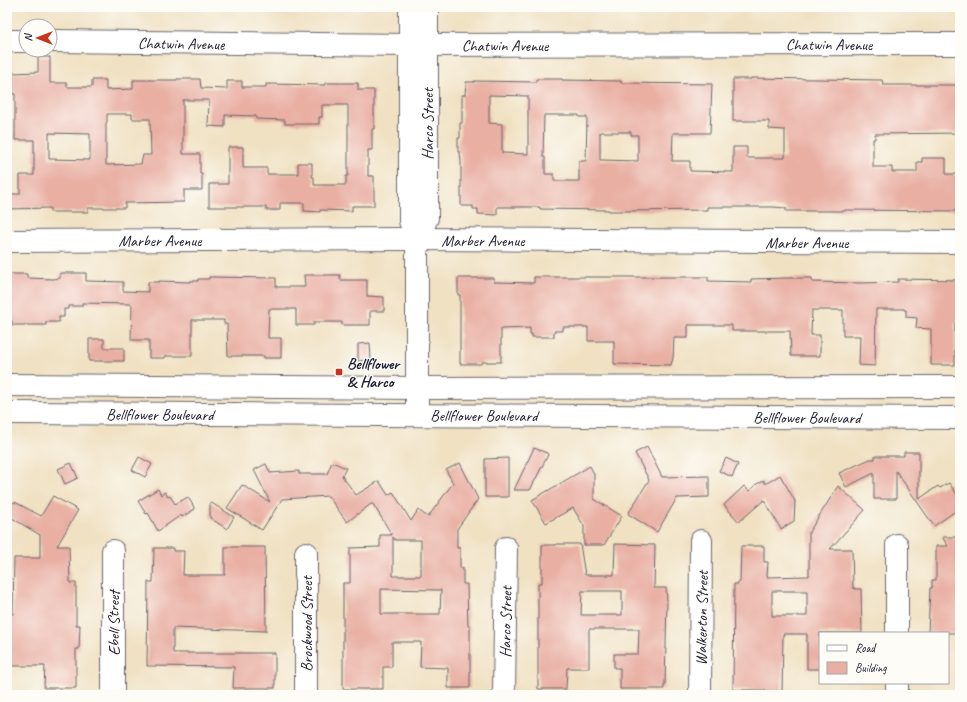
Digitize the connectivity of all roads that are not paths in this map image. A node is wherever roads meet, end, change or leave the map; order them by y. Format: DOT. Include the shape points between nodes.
graph roads {
  1 [pos="410,7"];
  2 [pos="427,7"];
  3 [pos="7,41"];
  4 [pos="18,41"];
  5 [pos="58,42"];
  6 [pos="960,44"];
  7 [pos="419,45"];
  8 [pos="417,239"];
  9 [pos="7,241"];
  10 [pos="960,242"];
  11 [pos="7,385"];
  12 [pos="960,387"];
  13 [pos="417,388"];
  14 [pos="7,413"];
  15 [pos="417,415"];
  16 [pos="960,418"];
  17 [pos="701,541"];
  18 [pos="897,545"];
  19 [pos="506,548"];
  20 [pos="113,551"];
  21 [pos="306,553"];
  22 [pos="897,632"];
  23 [pos="897,684"];
  24 [pos="113,695"];
  25 [pos="306,695"];
  26 [pos="504,695"];
  27 [pos="700,695"];
  28 [pos="897,695"];
  1 -- 7 [label="street, Harco Street"];
  2 -- 7 [label="street, Harco Street"];
  3 -- 4 [label="street"];
  5 -- 7 [label="street, Chatwin Avenue"];
  6 -- 7 [label="street, Chatwin Avenue"];
  7 -- 8 [label="street, Harco Street" via="427,218"];
  8 -- 9 [label="street, Marber Avenue"];
  8 -- 10 [label="street, Marber Avenue"];
  8 -- 13 [label="street, Harco Street"];
  11 -- 13 [label="street, Bellflower Boulevard"];
  12 -- 13 [label="street, Bellflower Boulevard"];
  13 -- 15 [label="street, Harco Street"];
  14 -- 15 [label="street, Bellflower Boulevard"];
  15 -- 16 [label="street, Bellflower Boulevard"];
  17 -- 27 [label="street, Walkerton Street"];
  18 -- 22 [label="street"];
  19 -- 26 [label="street, Harco Street"];
  20 -- 24 [label="street, Ebell Street"];
  21 -- 25 [label="street, Brockwood Street"];
  23 -- 28 [label="street"];
}
